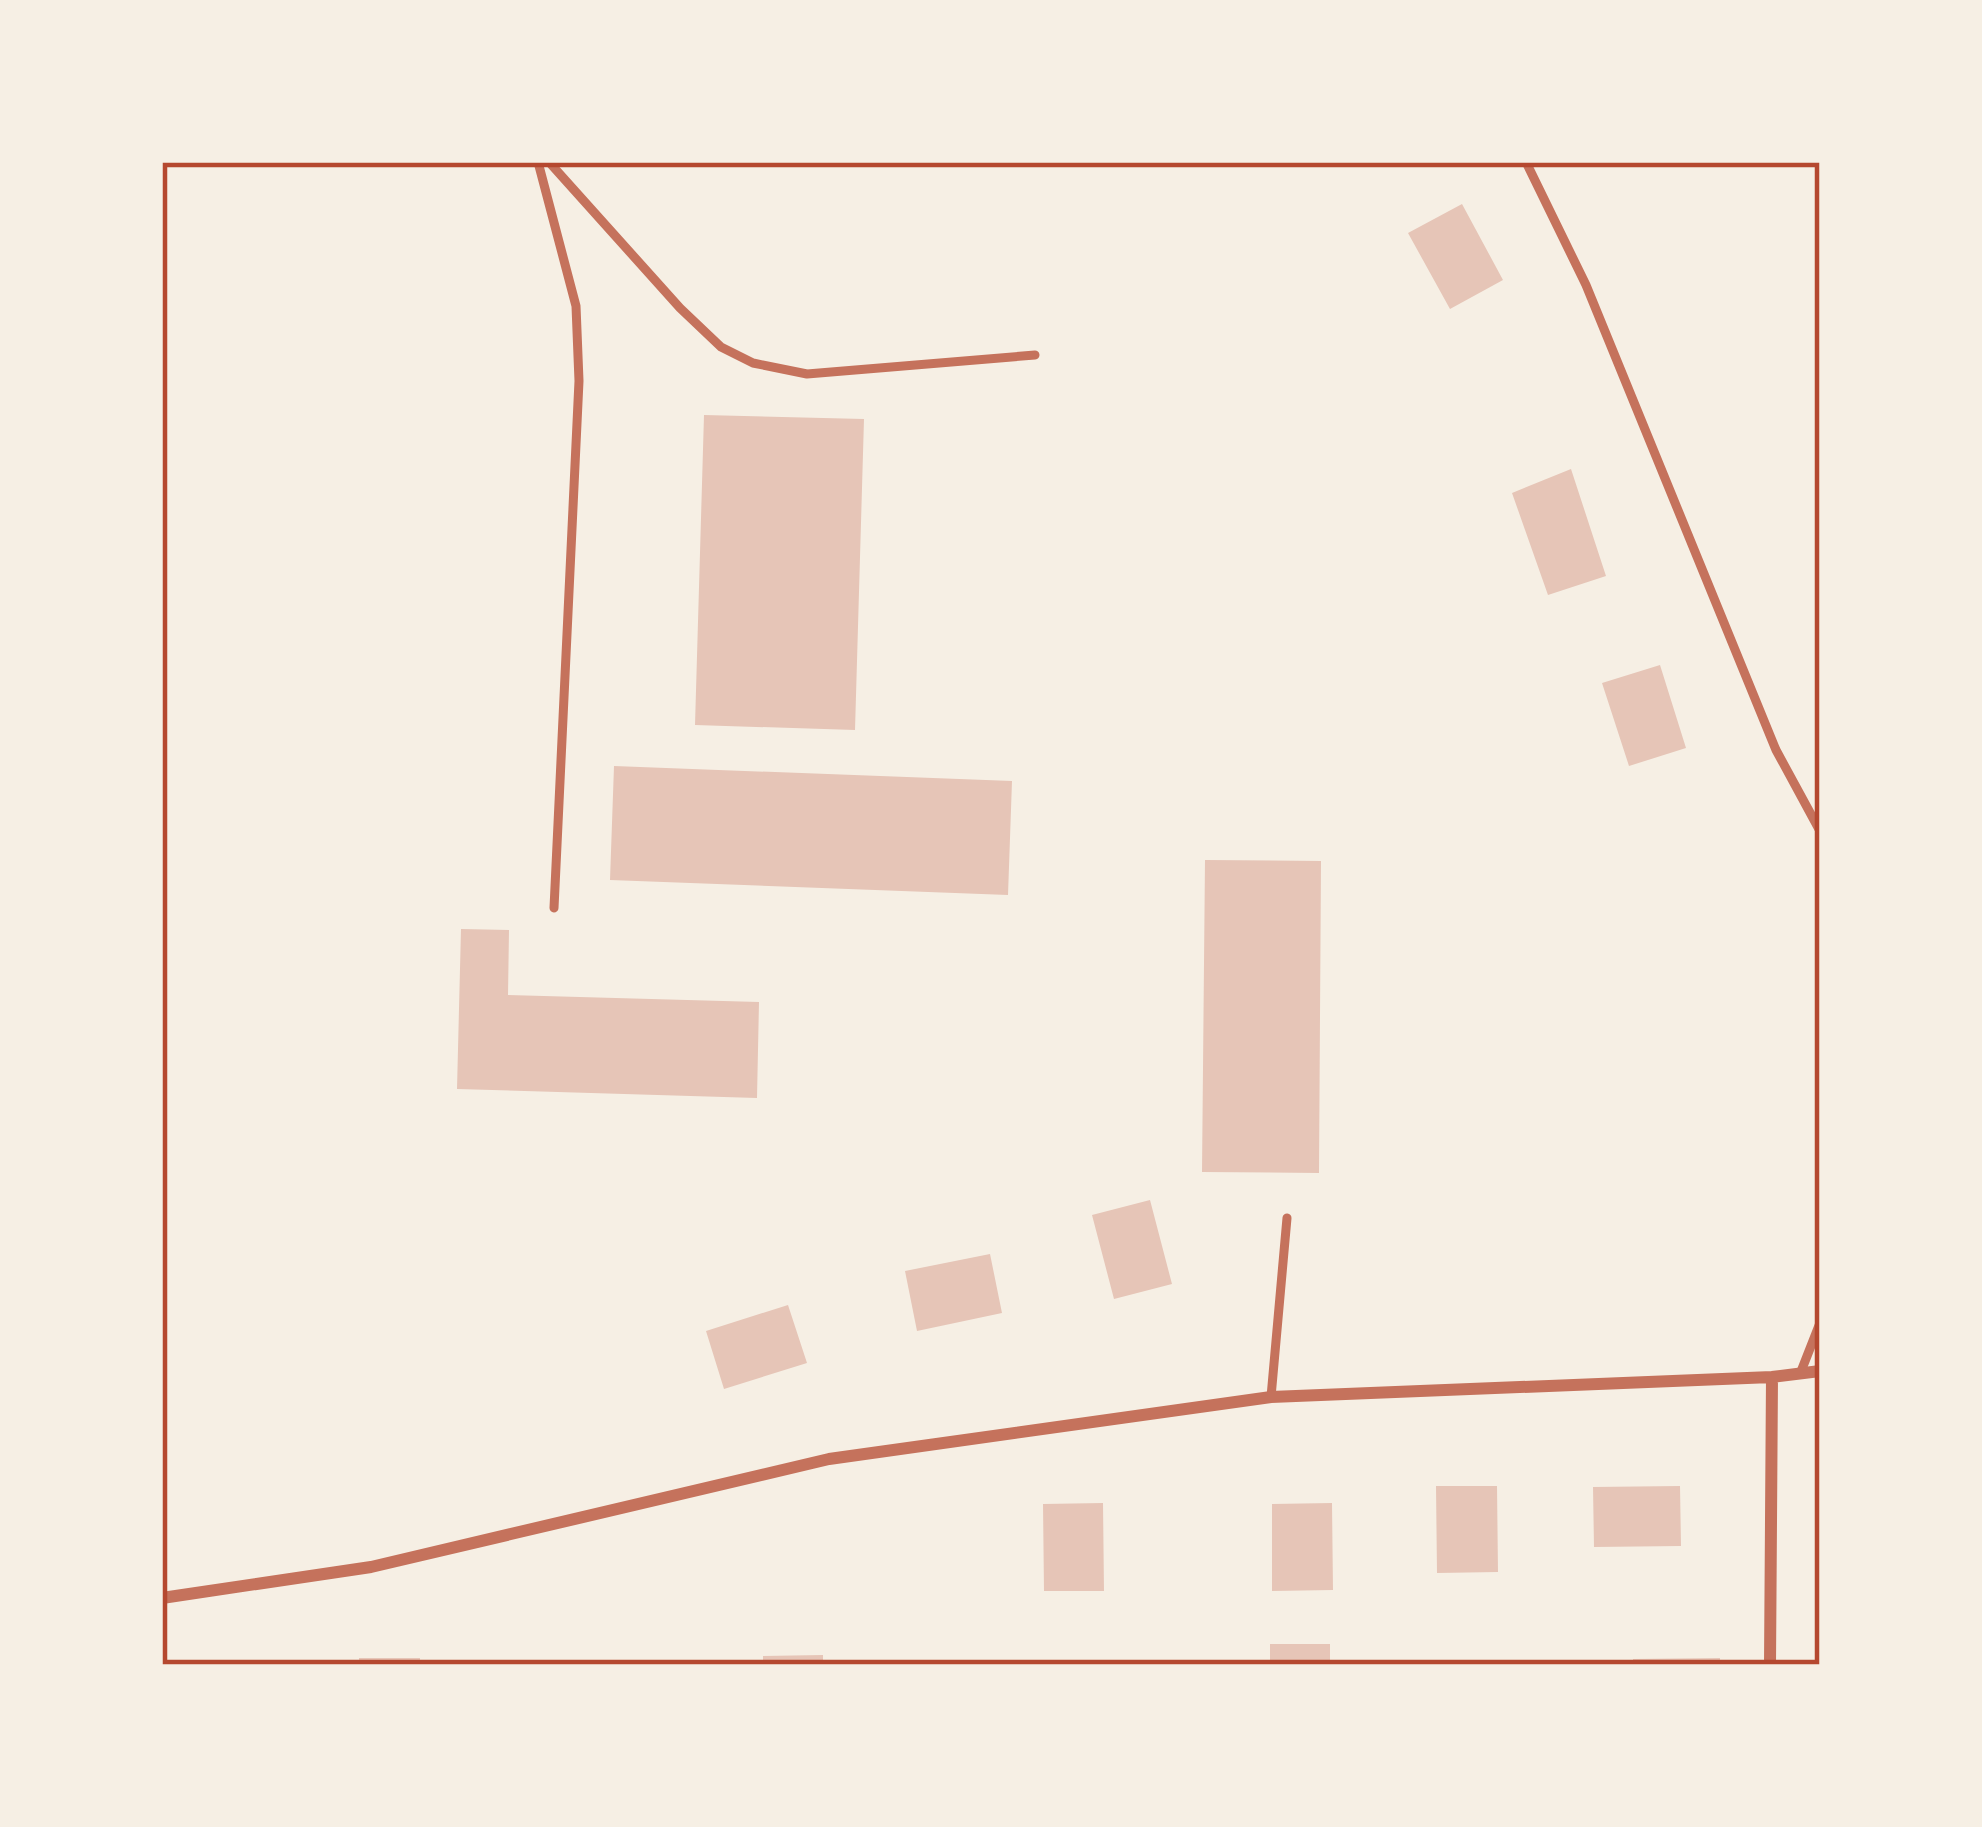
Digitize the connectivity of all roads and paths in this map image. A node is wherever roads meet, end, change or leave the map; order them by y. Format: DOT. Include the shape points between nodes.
graph roads {
  1 [pos="538,162"];
  2 [pos="549,162"];
  3 [pos="1526,162"];
  4 [pos="1035,355"];
  5 [pos="1820,831"];
  6 [pos="554,908"];
  7 [pos="1287,1218"];
  8 [pos="1820,1323"];
  9 [pos="1820,1371"];
  10 [pos="1800,1373"];
  11 [pos="1772,1377"];
  12 [pos="1271,1397"];
  13 [pos="162,1598"];
  14 [pos="1770,1665"];
  1 -- 6 [label="lane" via="576,306 579,381"];
  2 -- 4 [label="lane" via="680,308 721,347 753,363 807,374"];
  3 -- 5 [label="lane" via="1586,285 1777,750"];
  7 -- 12 [label="lane"];
  8 -- 10 [label="lane"];
  9 -- 10 [label="street"];
  10 -- 11 [label="street"];
  11 -- 12 [label="street"];
  11 -- 14 [label="street"];
  12 -- 13 [label="street" via="829,1460 371,1567"];
}
